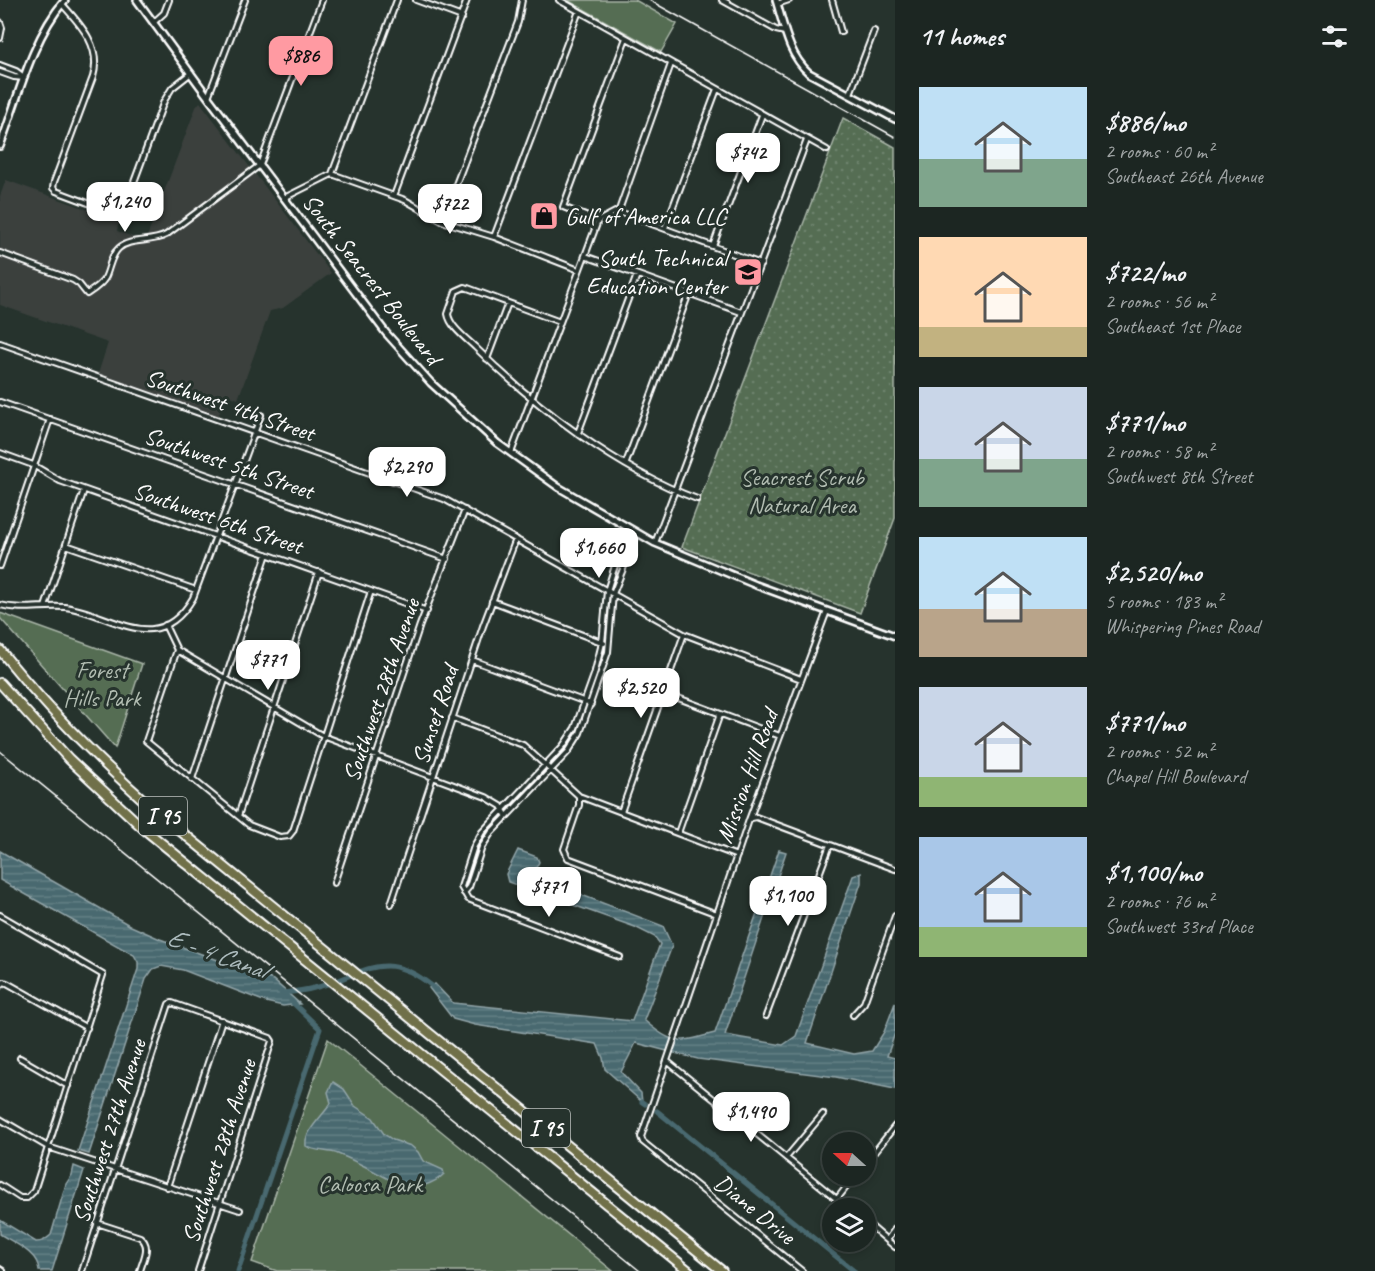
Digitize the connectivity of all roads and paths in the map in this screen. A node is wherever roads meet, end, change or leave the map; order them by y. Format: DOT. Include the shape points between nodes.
graph roads {
  1 [pos="138,0"];
  2 [pos="169,0"];
  3 [pos="245,0"];
  4 [pos="322,0"];
  5 [pos="397,0"];
  6 [pos="416,0"];
  7 [pos="467,0"];
  8 [pos="522,0"];
  9 [pos="559,0"];
  10 [pos="722,0"];
  11 [pos="789,0"];
  12 [pos="832,0"];
  13 [pos="63,2"];
  14 [pos="776,2"];
  15 [pos="579,11"];
  16 [pos="462,17"];
  17 [pos="0,22"];
  18 [pos="154,22"];
  19 [pos="785,32"];
  20 [pos="841,32"];
  21 [pos="874,32"];
  22 [pos="0,38"];
  23 [pos="626,38"];
  24 [pos="671,64"];
  25 [pos="0,65"];
  26 [pos="0,72"];
  27 [pos="191,73"];
  28 [pos="25,78"];
  29 [pos="717,89"];
  30 [pos="850,94"];
  31 [pos="208,97"];
  32 [pos="762,115"];
  33 [pos="895,119"];
  34 [pos="807,140"];
  35 [pos="0,146"];
  36 [pos="827,150"];
  37 [pos="260,165"];
  38 [pos="332,174"];
  39 [pos="394,195"];
  40 [pos="284,198"];
  41 [pos="619,210"];
  42 [pos="442,221"];
  43 [pos="598,221"];
  44 [pos="664,228"];
  45 [pos="494,237"];
  46 [pos="713,246"];
  47 [pos="0,253"];
  48 [pos="585,256"];
  49 [pos="761,264"];
  50 [pos="579,271"];
  51 [pos="637,275"];
  52 [pos="689,293"];
  53 [pos="508,303"];
  54 [pos="741,312"];
  55 [pos="560,322"];
  56 [pos="0,343"];
  57 [pos="487,359"];
  58 [pos="532,398"];
  59 [pos="0,402"];
  60 [pos="261,415"];
  61 [pos="50,419"];
  62 [pos="254,432"];
  63 [pos="578,433"];
  64 [pos="0,453"];
  65 [pos="511,454"];
  66 [pos="626,464"];
  67 [pos="33,465"];
  68 [pos="235,484"];
  69 [pos="84,490"];
  70 [pos="675,490"];
  71 [pos="697,499"];
  72 [pos="465,510"];
  73 [pos="629,530"];
  74 [pos="637,534"];
  75 [pos="215,536"];
  76 [pos="516,539"];
  77 [pos="655,543"];
  78 [pos="66,544"];
  79 [pos="267,554"];
  80 [pos="447,559"];
  81 [pos="0,566"];
  82 [pos="319,572"];
  83 [pos="196,590"];
  84 [pos="371,591"];
  85 [pos="607,591"];
  86 [pos="613,594"];
  87 [pos="492,601"];
  88 [pos="0,606"];
  89 [pos="45,607"];
  90 [pos="427,611"];
  91 [pos="827,611"];
  92 [pos="165,625"];
  93 [pos="684,634"];
  94 [pos="895,636"];
  95 [pos="602,643"];
  96 [pos="609,645"];
  97 [pos="0,650"];
  98 [pos="177,650"];
  99 [pos="472,660"];
  100 [pos="225,678"];
  101 [pos="801,679"];
  102 [pos="0,683"];
  103 [pos="662,692"];
  104 [pos="584,702"];
  105 [pos="591,704"];
  106 [pos="274,707"];
  107 [pos="720,714"];
  108 [pos="452,718"];
  109 [pos="323,736"];
  110 [pos="780,736"];
  111 [pos="376,756"];
  112 [pos="545,765"];
  113 [pos="550,770"];
  114 [pos="433,777"];
  115 [pos="192,779"];
  116 [pos="579,796"];
  117 [pos="502,809"];
  118 [pos="621,812"];
  119 [pos="506,815"];
  120 [pos="238,816"];
  121 [pos="751,818"];
  122 [pos="678,833"];
  123 [pos="830,845"];
  124 [pos="737,856"];
  125 [pos="895,869"];
  126 [pos="334,883"];
  127 [pos="464,893"];
  128 [pos="391,904"];
  129 [pos="717,914"];
  130 [pos="0,915"];
  131 [pos="895,916"];
  132 [pos="620,957"];
  133 [pos="2,984"];
  134 [pos="853,1015"];
  135 [pos="766,1016"];
  136 [pos="222,1020"];
  137 [pos="87,1028"];
  138 [pos="20,1058"];
  139 [pos="667,1061"];
  140 [pos="68,1086"];
  141 [pos="823,1114"];
  142 [pos="0,1119"];
  143 [pos="645,1124"];
  144 [pos="895,1126"];
  145 [pos="48,1147"];
  146 [pos="876,1150"];
  147 [pos="786,1158"];
  148 [pos="115,1170"];
  149 [pos="0,1185"];
  150 [pos="847,1186"];
  151 [pos="167,1187"];
  152 [pos="836,1198"];
  153 [pos="838,1198"];
  154 [pos="220,1204"];
  155 [pos="240,1210"];
  156 [pos="97,1223"];
  157 [pos="895,1229"];
  158 [pos="876,1231"];
  159 [pos="887,1240"];
  160 [pos="895,1247"];
  161 [pos="82,1271"];
  162 [pos="140,1271"];
  163 [pos="198,1271"];
  164 [pos="689,1271"];
  165 [pos="722,1271"];
  166 [pos="802,1271"];
  1 -- 18 [label="street, South Seacrest Boulevard"];
  2 -- 18 [label="street" via="164,13"];
  3 -- 31 [label="street"];
  4 -- 37 [label="street"];
  5 -- 38 [label="street"];
  6 -- 16 [label="street"];
  7 -- 16 [label="street"];
  8 -- 42 [label="street" via="518,22"];
  9 -- 15 [label="street"];
  10 -- 19 [label="street"];
  11 -- 14 [label="street"];
  12 -- 20 [label="street"];
  13 -- 27 [label="street" via="88,36 96,57 93,77 53,188 56,191 115,213 124,209 164,100"];
  13 -- 28 [label="street" via="46,28"];
  14 -- 19 [label="street"];
  15 -- 23 [label="street"];
  15 -- 45 [label="street"];
  16 -- 39 [label="street"];
  17 -- 22 [label="street"];
  18 -- 27 [label="street, South Seacrest Boulevard"];
  19 -- 30 [label="street" via="799,64"];
  21 -- 30 [label="street"];
  23 -- 24 [label="street"];
  23 -- 43 [label="street" via="562,207"];
  24 -- 29 [label="street"];
  24 -- 41 [label="street"];
  25 -- 28 [label="street"];
  26 -- 28 [label="street"];
  27 -- 31 [label="street, South Seacrest Boulevard"];
  28 -- 35 [label="street"];
  29 -- 32 [label="street"];
  29 -- 44 [label="street"];
  30 -- 33 [label="street"];
  31 -- 37 [label="street, South Seacrest Boulevard"];
  32 -- 34 [label="street"];
  32 -- 46 [label="street"];
  34 -- 36 [label="street"];
  34 -- 49 [label="street"];
  37 -- 40 [label="street, South Seacrest Boulevard"];
  37 -- 47 [label="street" via="166,235 119,248 105,278 87,294 74,280"];
  38 -- 39 [label="street"];
  38 -- 40 [label="street"];
  39 -- 42 [label="street"];
  40 -- 65 [label="street, South Seacrest Boulevard" via="408,359"];
  41 -- 43 [label="street"];
  41 -- 44 [label="street"];
  42 -- 45 [label="street"];
  43 -- 48 [label="street"];
  44 -- 46 [label="street"];
  45 -- 50 [label="street"];
  46 -- 49 [label="street"];
  48 -- 50 [label="street"];
  48 -- 51 [label="street"];
  49 -- 54 [label="street"];
  50 -- 55 [label="street"];
  51 -- 52 [label="street"];
  51 -- 63 [label="street"];
  52 -- 54 [label="street"];
  52 -- 66 [label="street"];
  53 -- 55 [label="street"];
  53 -- 57 [label="street"];
  53 -- 57 [label="street" via="461,287 448,310 450,320"];
  54 -- 70 [label="street"];
  55 -- 58 [label="street"];
  56 -- 62 [label="street, Southwest 4th Street"];
  57 -- 58 [label="street"];
  58 -- 63 [label="street"];
  58 -- 65 [label="street"];
  59 -- 61 [label="street, Southwest 5th Street"];
  60 -- 62 [label="street"];
  61 -- 67 [label="street"];
  61 -- 68 [label="street, Southwest 5th Street"];
  62 -- 68 [label="street"];
  62 -- 72 [label="street, Southwest 4th Street" via="444,499"];
  63 -- 66 [label="street"];
  64 -- 67 [label="street, Southwest 6th Street"];
  65 -- 73 [label="street, South Seacrest Boulevard"];
  66 -- 70 [label="street"];
  67 -- 69 [label="street, Southwest 6th Street"];
  67 -- 81 [label="street"];
  68 -- 75 [label="street"];
  68 -- 80 [label="street, Southwest 5th Street"];
  69 -- 75 [label="street, Southwest 6th Street"];
  69 -- 78 [label="street"];
  70 -- 71 [label="street"];
  70 -- 77 [label="street"];
  72 -- 76 [label="street, Southwest 4th Street"];
  72 -- 80 [label="street, Southwest 28th Avenue"];
  73 -- 74 [label="street, South Seacrest Boulevard"];
  73 -- 85 [label="street"];
  74 -- 77 [label="street, South Seacrest Boulevard"];
  74 -- 86 [label="street"];
  75 -- 79 [label="street, Southwest 6th Street"];
  75 -- 83 [label="street"];
  76 -- 85 [label="street, Southwest 4th Street"];
  76 -- 87 [label="street, Sunset Road"];
  77 -- 91 [label="street, South Seacrest Boulevard"];
  78 -- 83 [label="street"];
  78 -- 89 [label="street"];
  79 -- 82 [label="street, Southwest 6th Street"];
  79 -- 100 [label="street"];
  80 -- 90 [label="street, Southwest 28th Avenue"];
  82 -- 84 [label="street, Southwest 6th Street"];
  82 -- 106 [label="street"];
  83 -- 92 [label="street" via="184,611"];
  84 -- 90 [label="street, Southwest 6th Street"];
  84 -- 109 [label="street"];
  85 -- 86 [label="street, Southwest 4th Street"];
  85 -- 95 [label="street"];
  86 -- 93 [label="street, Southwest 4th Street"];
  86 -- 96 [label="street"];
  87 -- 95 [label="street"];
  87 -- 99 [label="street, Sunset Road"];
  88 -- 89 [label="street"];
  89 -- 92 [label="street" via="72,609 130,628"];
  90 -- 111 [label="street, Southwest 28th Avenue"];
  91 -- 94 [label="street, South Seacrest Boulevard"];
  91 -- 101 [label="street, Mission Hill Road"];
  92 -- 98 [label="street"];
  93 -- 101 [label="street, Southwest 4th Street"];
  93 -- 103 [label="street"];
  95 -- 96 [label="street"];
  95 -- 104 [label="street"];
  96 -- 105 [label="street"];
  97 -- 165 [label="highway, I 95" via="53,712 170,823"];
  98 -- 100 [label="street"];
  98 -- 115 [label="street" via="146,741"];
  99 -- 104 [label="street"];
  99 -- 108 [label="street, Sunset Road"];
  100 -- 106 [label="street"];
  100 -- 115 [label="street"];
  101 -- 110 [label="street, Mission Hill Road"];
  102 -- 164 [label="highway, I 95" via="51,741 119,806"];
  103 -- 107 [label="street"];
  103 -- 118 [label="street"];
  104 -- 105 [label="street"];
  104 -- 112 [label="street" via="575,728"];
  105 -- 113 [label="street" via="575,743"];
  106 -- 109 [label="street"];
  106 -- 120 [label="street"];
  107 -- 110 [label="street"];
  107 -- 122 [label="street"];
  108 -- 112 [label="street" via="523,745"];
  108 -- 114 [label="street, Sunset Road"];
  109 -- 111 [label="street"];
  109 -- 120 [label="street" via="293,831 288,836 280,837 249,825"];
  110 -- 121 [label="street, Mission Hill Road"];
  111 -- 114 [label="street"];
  111 -- 126 [label="street, Southwest 28th Avenue"];
  112 -- 113 [label="street"];
  112 -- 117 [label="street"];
  113 -- 116 [label="street"];
  113 -- 119 [label="street"];
  114 -- 117 [label="street" via="489,798"];
  114 -- 128 [label="street, Sunset Road"];
  115 -- 120 [label="street"];
  116 -- 118 [label="street"];
  116 -- 129 [label="street" via="564,849 568,858"];
  117 -- 119 [label="street"];
  117 -- 127 [label="street" via="474,846 461,887"];
  118 -- 122 [label="street"];
  119 -- 127 [label="street" via="484,843"];
  121 -- 123 [label="street"];
  121 -- 124 [label="street, Mission Hill Road"];
  122 -- 124 [label="street"];
  123 -- 125 [label="street"];
  123 -- 135 [label="street"];
  124 -- 129 [label="street, Mission Hill Road"];
  127 -- 132 [label="street" via="468,899"];
  129 -- 139 [label="street, Mission Hill Road"];
  130 -- 137 [label="street" via="103,975"];
  131 -- 134 [label="street" via="864,1003"];
  133 -- 137 [label="street"];
  136 -- 148 [label="street, Southwest 27th Avenue" via="169,1004"];
  136 -- 151 [label="street"];
  136 -- 154 [label="street, Southwest 28th Avenue" via="272,1041"];
  137 -- 140 [label="street"];
  138 -- 140 [label="street"];
  139 -- 143 [label="street, Mission Hill Road"];
  139 -- 147 [label="street"];
  140 -- 145 [label="street"];
  141 -- 147 [label="street"];
  142 -- 145 [label="street"];
  143 -- 166 [label="street, Diane Drive" via="643,1142"];
  144 -- 146 [label="street"];
  145 -- 148 [label="street"];
  145 -- 149 [label="street" via="34,1191 27,1198 20,1198"];
  147 -- 152 [label="street"];
  148 -- 151 [label="street"];
  148 -- 156 [label="street, Southwest 27th Avenue"];
  150 -- 153 [label="street"];
  151 -- 154 [label="street"];
  154 -- 155 [label="street"];
  154 -- 163 [label="street, Southwest 28th Avenue"];
  156 -- 161 [label="street, Southwest 27th Avenue"];
  156 -- 162 [label="street" via="145,1241 147,1248"];
  157 -- 159 [label="street"];
  158 -- 159 [label="street"];
  159 -- 160 [label="street"];
}
